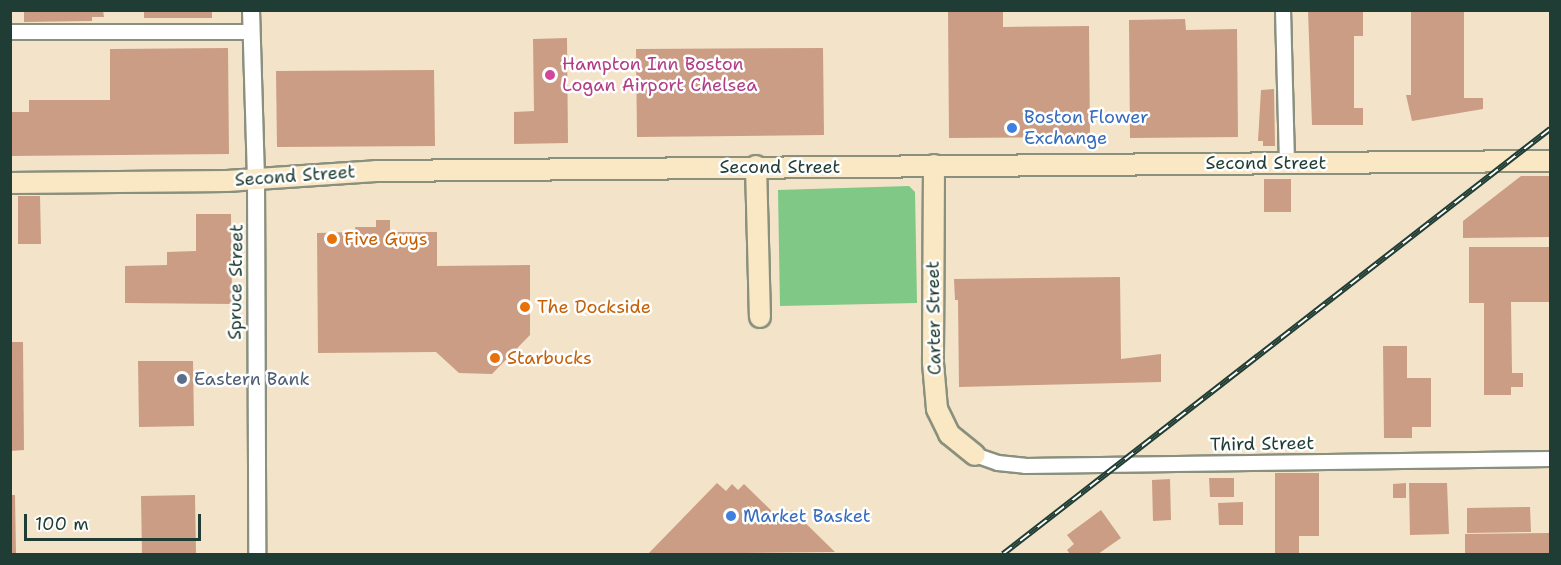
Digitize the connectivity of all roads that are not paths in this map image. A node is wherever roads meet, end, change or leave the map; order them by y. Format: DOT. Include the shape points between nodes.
graph roads {
  1 [pos="251,10"];
  2 [pos="1283,10"];
  3 [pos="10,32"];
  4 [pos="251,32"];
  5 [pos="1551,161"];
  6 [pos="1287,164"];
  7 [pos="933,165"];
  8 [pos="756,166"];
  9 [pos="256,178"];
  10 [pos="10,183"];
  11 [pos="760,317"];
  12 [pos="975,455"];
  13 [pos="1551,459"];
  14 [pos="256,555"];
  1 -- 4 [label="street, Spruce Street"];
  2 -- 6 [label="street"];
  3 -- 4 [label="street"];
  4 -- 9 [label="street, Spruce Street"];
  5 -- 6 [label="main road, Second Street"];
  6 -- 7 [label="main road, Second Street"];
  7 -- 8 [label="main road, Second Street"];
  7 -- 12 [label="main road, Carter Street" via="933,363 937,409 949,434"];
  8 -- 9 [label="main road, Second Street" via="376,171"];
  8 -- 11 [label="main road"];
  9 -- 10 [label="main road, Second Street"];
  9 -- 14 [label="street, Spruce Street"];
  12 -- 13 [label="street, Third Street" via="1025,466"];
}
